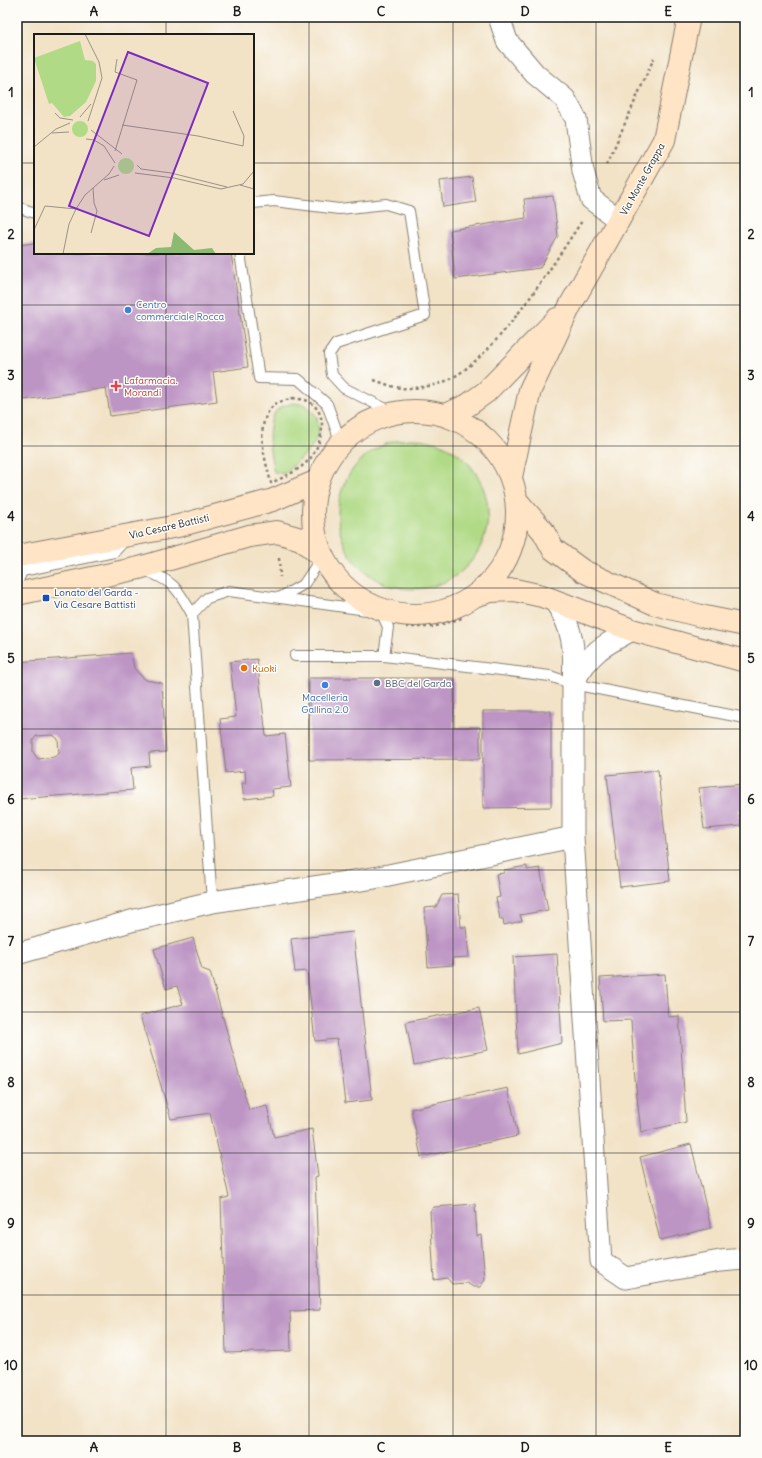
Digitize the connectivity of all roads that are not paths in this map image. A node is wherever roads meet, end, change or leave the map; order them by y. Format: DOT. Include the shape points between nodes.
graph roads {
  1 [pos="499,17"];
  2 [pos="689,17"];
  3 [pos="254,203"];
  4 [pos="17,206"];
  5 [pos="34,214"];
  6 [pos="619,220"];
  7 [pos="240,254"];
  8 [pos="570,306"];
  9 [pos="394,413"];
  10 [pos="445,415"];
  11 [pos="341,443"];
  12 [pos="511,477"];
  13 [pos="317,482"];
  14 [pos="516,500"];
  15 [pos="129,536"];
  16 [pos="17,556"];
  17 [pos="322,557"];
  18 [pos="138,568"];
  19 [pos="17,583"];
  20 [pos="17,594"];
  21 [pos="474,596"];
  22 [pos="281,597"];
  23 [pos="554,600"];
  24 [pos="192,614"];
  25 [pos="385,620"];
  26 [pos="745,625"];
  27 [pos="632,630"];
  28 [pos="295,656"];
  29 [pos="384,656"];
  30 [pos="745,661"];
  31 [pos="573,684"];
  32 [pos="745,718"];
  33 [pos="573,837"];
  34 [pos="212,902"];
  35 [pos="17,954"];
  36 [pos="745,1259"];
  1 -- 6 [label="street" via="507,41 535,74 564,99 576,119 583,171 592,199"];
  2 -- 6 [label="main road, Via Monte Grappa" via="664,140"];
  3 -- 9 [label="lane" via="274,201 339,209 386,204 409,211 425,315 336,344 328,354 332,375 344,388"];
  4 -- 5 [label="lane"];
  6 -- 8 [label="main road, Via Monte Grappa"];
  7 -- 11 [label="lane" via="259,378 298,379 327,404"];
  8 -- 10 [label="main road, Via Monte Grappa" via="486,392 468,405"];
  8 -- 12 [label="main road, Via Monte Grappa" via="530,390"];
  9 -- 10 [label="main road" via="420,411"];
  9 -- 11 [label="main road" via="370,421"];
  10 -- 12 [label="main road" via="467,425 485,439 500,457"];
  11 -- 13 [label="main road" via="330,456"];
  12 -- 14 [label="main road"];
  13 -- 15 [label="main road, Via Cesare Battisti" via="274,500 178,526"];
  13 -- 17 [label="main road" via="312,507 314,533"];
  14 -- 21 [label="main road" via="515,530 509,553 500,569"];
  14 -- 26 [label="main road" via="543,531 552,548 583,571 655,604"];
  15 -- 16 [label="main road, Via Cesare Battisti"];
  15 -- 19 [label="lane" via="114,552 22,571"];
  17 -- 18 [label="main road" via="301,540 277,532 249,536"];
  17 -- 22 [label="lane" via="304,584"];
  17 -- 25 [label="main road" via="336,579"];
  18 -- 20 [label="main road"];
  18 -- 24 [label="lane" via="166,578 180,591"];
  21 -- 23 [label="main road" via="491,591 515,590"];
  21 -- 25 [label="main road" via="450,608 424,615"];
  22 -- 24 [label="lane" via="229,591 207,598"];
  22 -- 25 [label="lane"];
  23 -- 27 [label="main road"];
  23 -- 31 [label="street" via="564,614 572,634 575,658"];
  24 -- 34 [label="lane"];
  25 -- 29 [label="lane"];
  27 -- 30 [label="main road"];
  27 -- 31 [label="street" via="603,645 583,664"];
  28 -- 29 [label="lane"];
  29 -- 31 [label="lane" via="550,676"];
  31 -- 32 [label="lane"];
  31 -- 33 [label="street"];
  33 -- 34 [label="street" via="374,878"];
  33 -- 36 [label="street" via="601,1261 626,1278"];
  34 -- 35 [label="street" via="131,921"];
}
